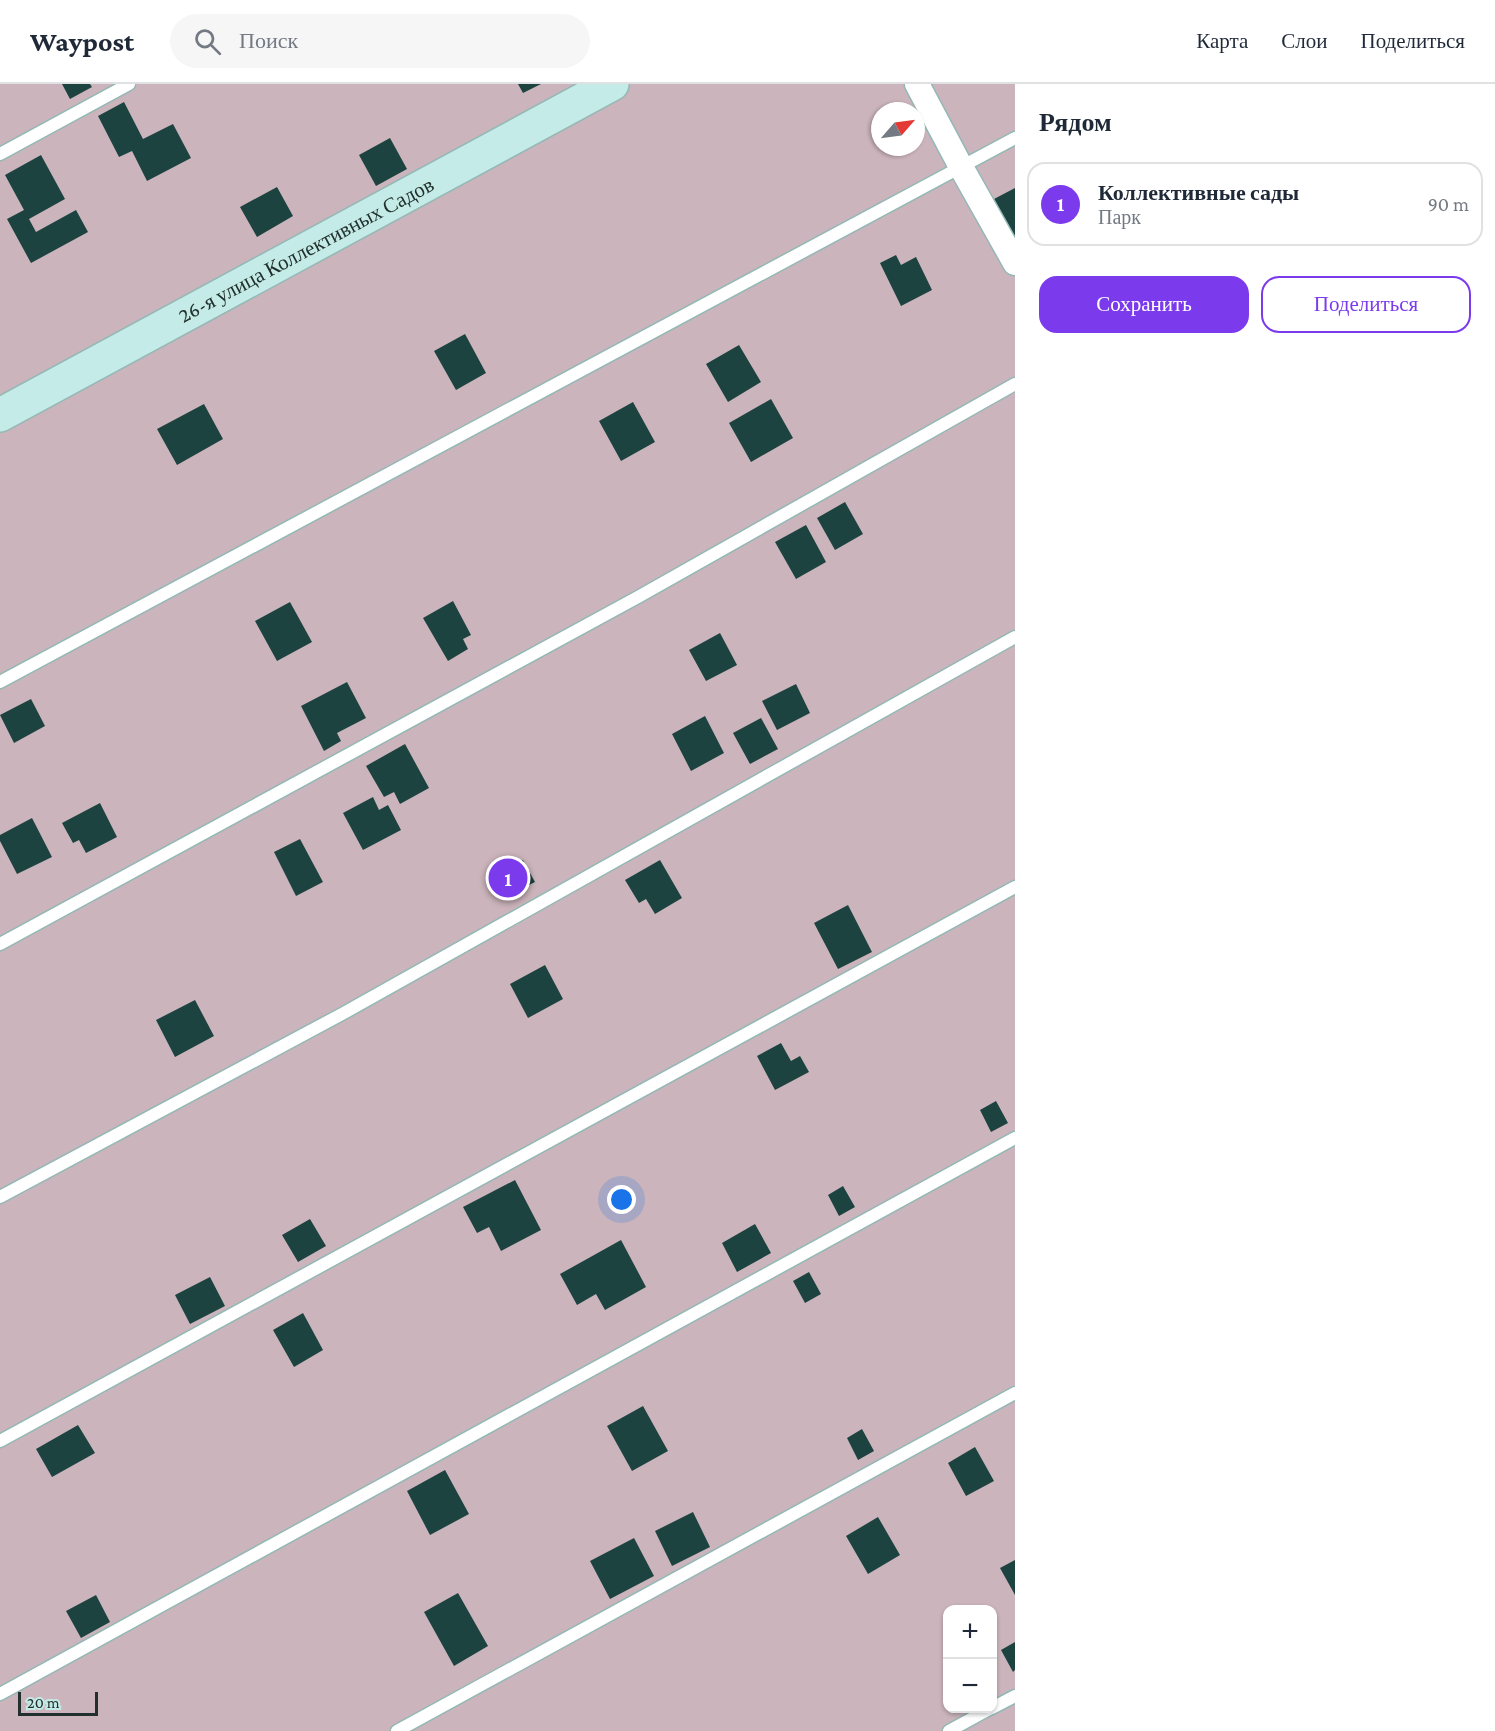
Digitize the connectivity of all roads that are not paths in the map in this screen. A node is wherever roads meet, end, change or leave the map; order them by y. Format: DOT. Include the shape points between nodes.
graph roads {
  1 [pos="129,84"];
  2 [pos="612,84"];
  3 [pos="917,84"];
  4 [pos="1015,138"];
  5 [pos="0,154"];
  6 [pos="961,167"];
  7 [pos="1015,263"];
  8 [pos="1015,384"];
  9 [pos="0,415"];
  10 [pos="1015,637"];
  11 [pos="0,682"];
  12 [pos="1015,887"];
  13 [pos="0,944"];
  14 [pos="1015,1138"];
  15 [pos="0,1197"];
  16 [pos="1015,1393"];
  17 [pos="0,1441"];
  18 [pos="0,1694"];
  19 [pos="1015,1696"];
  20 [pos="997,1705"];
  21 [pos="983,1713"];
  22 [pos="397,1731"];
  23 [pos="949,1731"];
  1 -- 5 [label="lane"];
  2 -- 9 [label="main road, 26-я улица Коллективных Садов"];
  3 -- 6 [label="street"];
  4 -- 6 [label="lane"];
  6 -- 7 [label="street"];
  6 -- 11 [label="lane"];
  8 -- 13 [label="lane" via="638,597"];
  10 -- 15 [label="lane" via="342,1014"];
  12 -- 17 [label="lane"];
  14 -- 18 [label="lane"];
  16 -- 22 [label="lane"];
  19 -- 20 [label="lane"];
  21 -- 23 [label="lane"];
}
